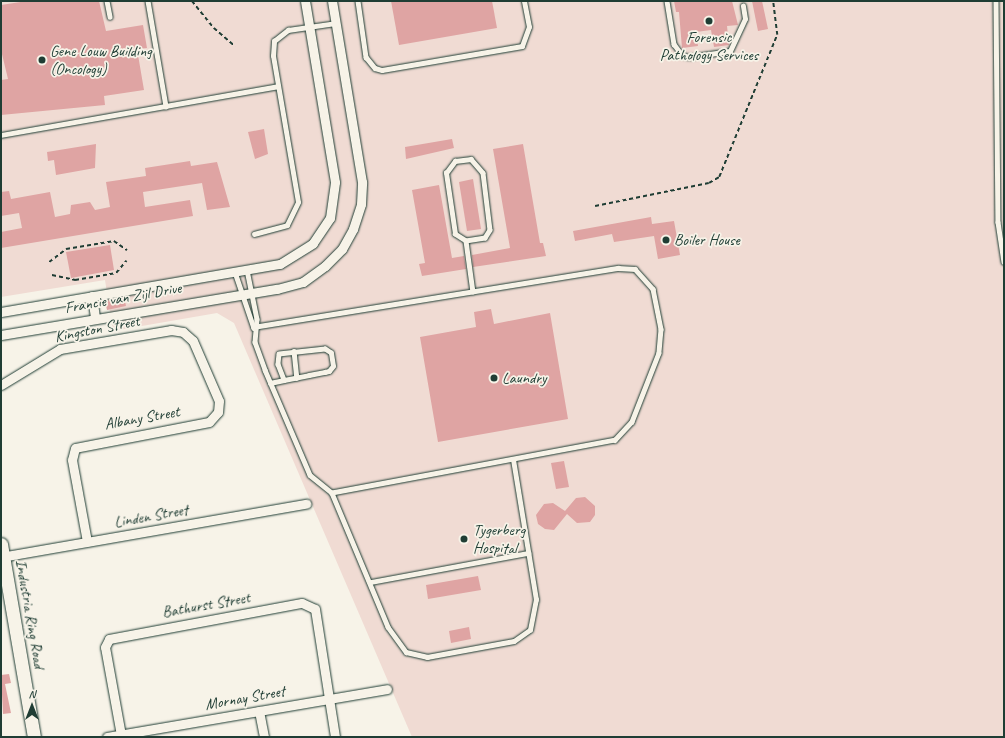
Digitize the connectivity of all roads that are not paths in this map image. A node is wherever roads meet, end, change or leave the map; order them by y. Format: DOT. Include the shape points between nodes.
graph roads {
  1 [pos="107,1"];
  2 [pos="148,1"];
  3 [pos="305,1"];
  4 [pos="332,1"];
  5 [pos="358,1"];
  6 [pos="524,1"];
  7 [pos="667,1"];
  8 [pos="996,1"];
  9 [pos="743,6"];
  10 [pos="110,16"];
  11 [pos="336,23"];
  12 [pos="309,27"];
  13 [pos="278,86"];
  14 [pos="166,106"];
  15 [pos="1,135"];
  16 [pos="254,234"];
  17 [pos="466,241"];
  18 [pos="1004,262"];
  19 [pos="247,270"];
  20 [pos="235,272"];
  21 [pos="473,292"];
  22 [pos="251,293"];
  23 [pos="241,295"];
  24 [pos="92,296"];
  25 [pos="1,312"];
  26 [pos="95,318"];
  27 [pos="255,326"];
  28 [pos="183,332"];
  29 [pos="1,335"];
  30 [pos="294,351"];
  31 [pos="297,378"];
  32 [pos="284,380"];
  33 [pos="270,383"];
  34 [pos="1,385"];
  35 [pos="513,460"];
  36 [pos="332,493"];
  37 [pos="306,504"];
  38 [pos="87,542"];
  39 [pos="2,552"];
  40 [pos="528,553"];
  41 [pos="371,582"];
  42 [pos="388,689"];
  43 [pos="330,698"];
  44 [pos="259,711"];
  45 [pos="163,727"];
  46 [pos="121,735"];
  47 [pos="34,737"];
  48 [pos="108,737"];
  49 [pos="165,737"];
  50 [pos="264,737"];
  51 [pos="335,737"];
  1 -- 10 [label="lane"];
  2 -- 14 [label="lane"];
  3 -- 12 [label="street, Francie van Zijl Drive"];
  4 -- 11 [label="street, Francie van Zijl Drive"];
  5 -- 6 [label="lane" via="366,57 375,68 382,70 522,46 529,27"];
  7 -- 9 [label="lane" via="674,44 682,55 689,57 730,51 744,20"];
  8 -- 18 [label="lane" via="998,222"];
  11 -- 12 [label="lane"];
  11 -- 22 [label="street, Francie van Zijl Drive" via="362,176 361,204 353,229 342,249 310,278 295,285"];
  12 -- 13 [label="lane" via="280,33 274,41"];
  12 -- 19 [label="street, Francie van Zijl Drive" via="335,182 332,209 320,235 304,251 280,264"];
  13 -- 14 [label="lane"];
  13 -- 16 [label="lane" via="298,202 287,225"];
  14 -- 15 [label="lane"];
  17 -- 17 [label="lane" via="455,234 445,177 450,164 471,160 483,173 490,230 485,238"];
  17 -- 21 [label="lane"];
  19 -- 20 [label="street, Francie van Zijl Drive"];
  19 -- 22 [label="lane"];
  20 -- 23 [label="lane"];
  20 -- 24 [label="street, Francie van Zijl Drive"];
  21 -- 27 [label="lane"];
  21 -- 35 [label="lane" via="628,268 645,277 657,300 661,329 659,353 625,433 602,445"];
  22 -- 23 [label="street, Francie van Zijl Drive"];
  22 -- 27 [label="lane"];
  23 -- 26 [label="street, Francie van Zijl Drive"];
  23 -- 27 [label="lane"];
  24 -- 25 [label="street, Francie van Zijl Drive"];
  24 -- 26 [label="street"];
  26 -- 29 [label="street, Francie van Zijl Drive"];
  27 -- 33 [label="lane" via="256,346"];
  28 -- 34 [label="street, Kingston Street" via="171,330 60,349"];
  28 -- 38 [label="street, Albany Street" via="193,341 216,394 218,412 209,422 75,448 72,460"];
  30 -- 31 [label="lane"];
  30 -- 31 [label="lane" via="325,349 332,357 329,370"];
  30 -- 32 [label="lane" via="278,357"];
  31 -- 32 [label="lane"];
  32 -- 33 [label="lane"];
  33 -- 36 [label="lane" via="310,475"];
  35 -- 36 [label="lane"];
  35 -- 40 [label="lane"];
  36 -- 41 [label="lane"];
  37 -- 38 [label="street, Linden Street"];
  38 -- 39 [label="street, Linden Street"];
  39 -- 47 [label="street, Industria Ring Road"];
  40 -- 41 [label="lane"];
  40 -- 41 [label="lane" via="536,611 530,630 514,642 427,657 406,652 392,634"];
  42 -- 43 [label="street, Mornay Street"];
  43 -- 44 [label="street, Mornay Street"];
  43 -- 46 [label="street, Bathurst Street" via="315,609 302,603 109,639 105,647"];
  43 -- 51 [label="street"];
  44 -- 45 [label="street, Mornay Street"];
  44 -- 50 [label="street"];
  45 -- 46 [label="street, Mornay Street"];
  45 -- 49 [label="street"];
  46 -- 48 [label="street, Mornay Street"];
}
